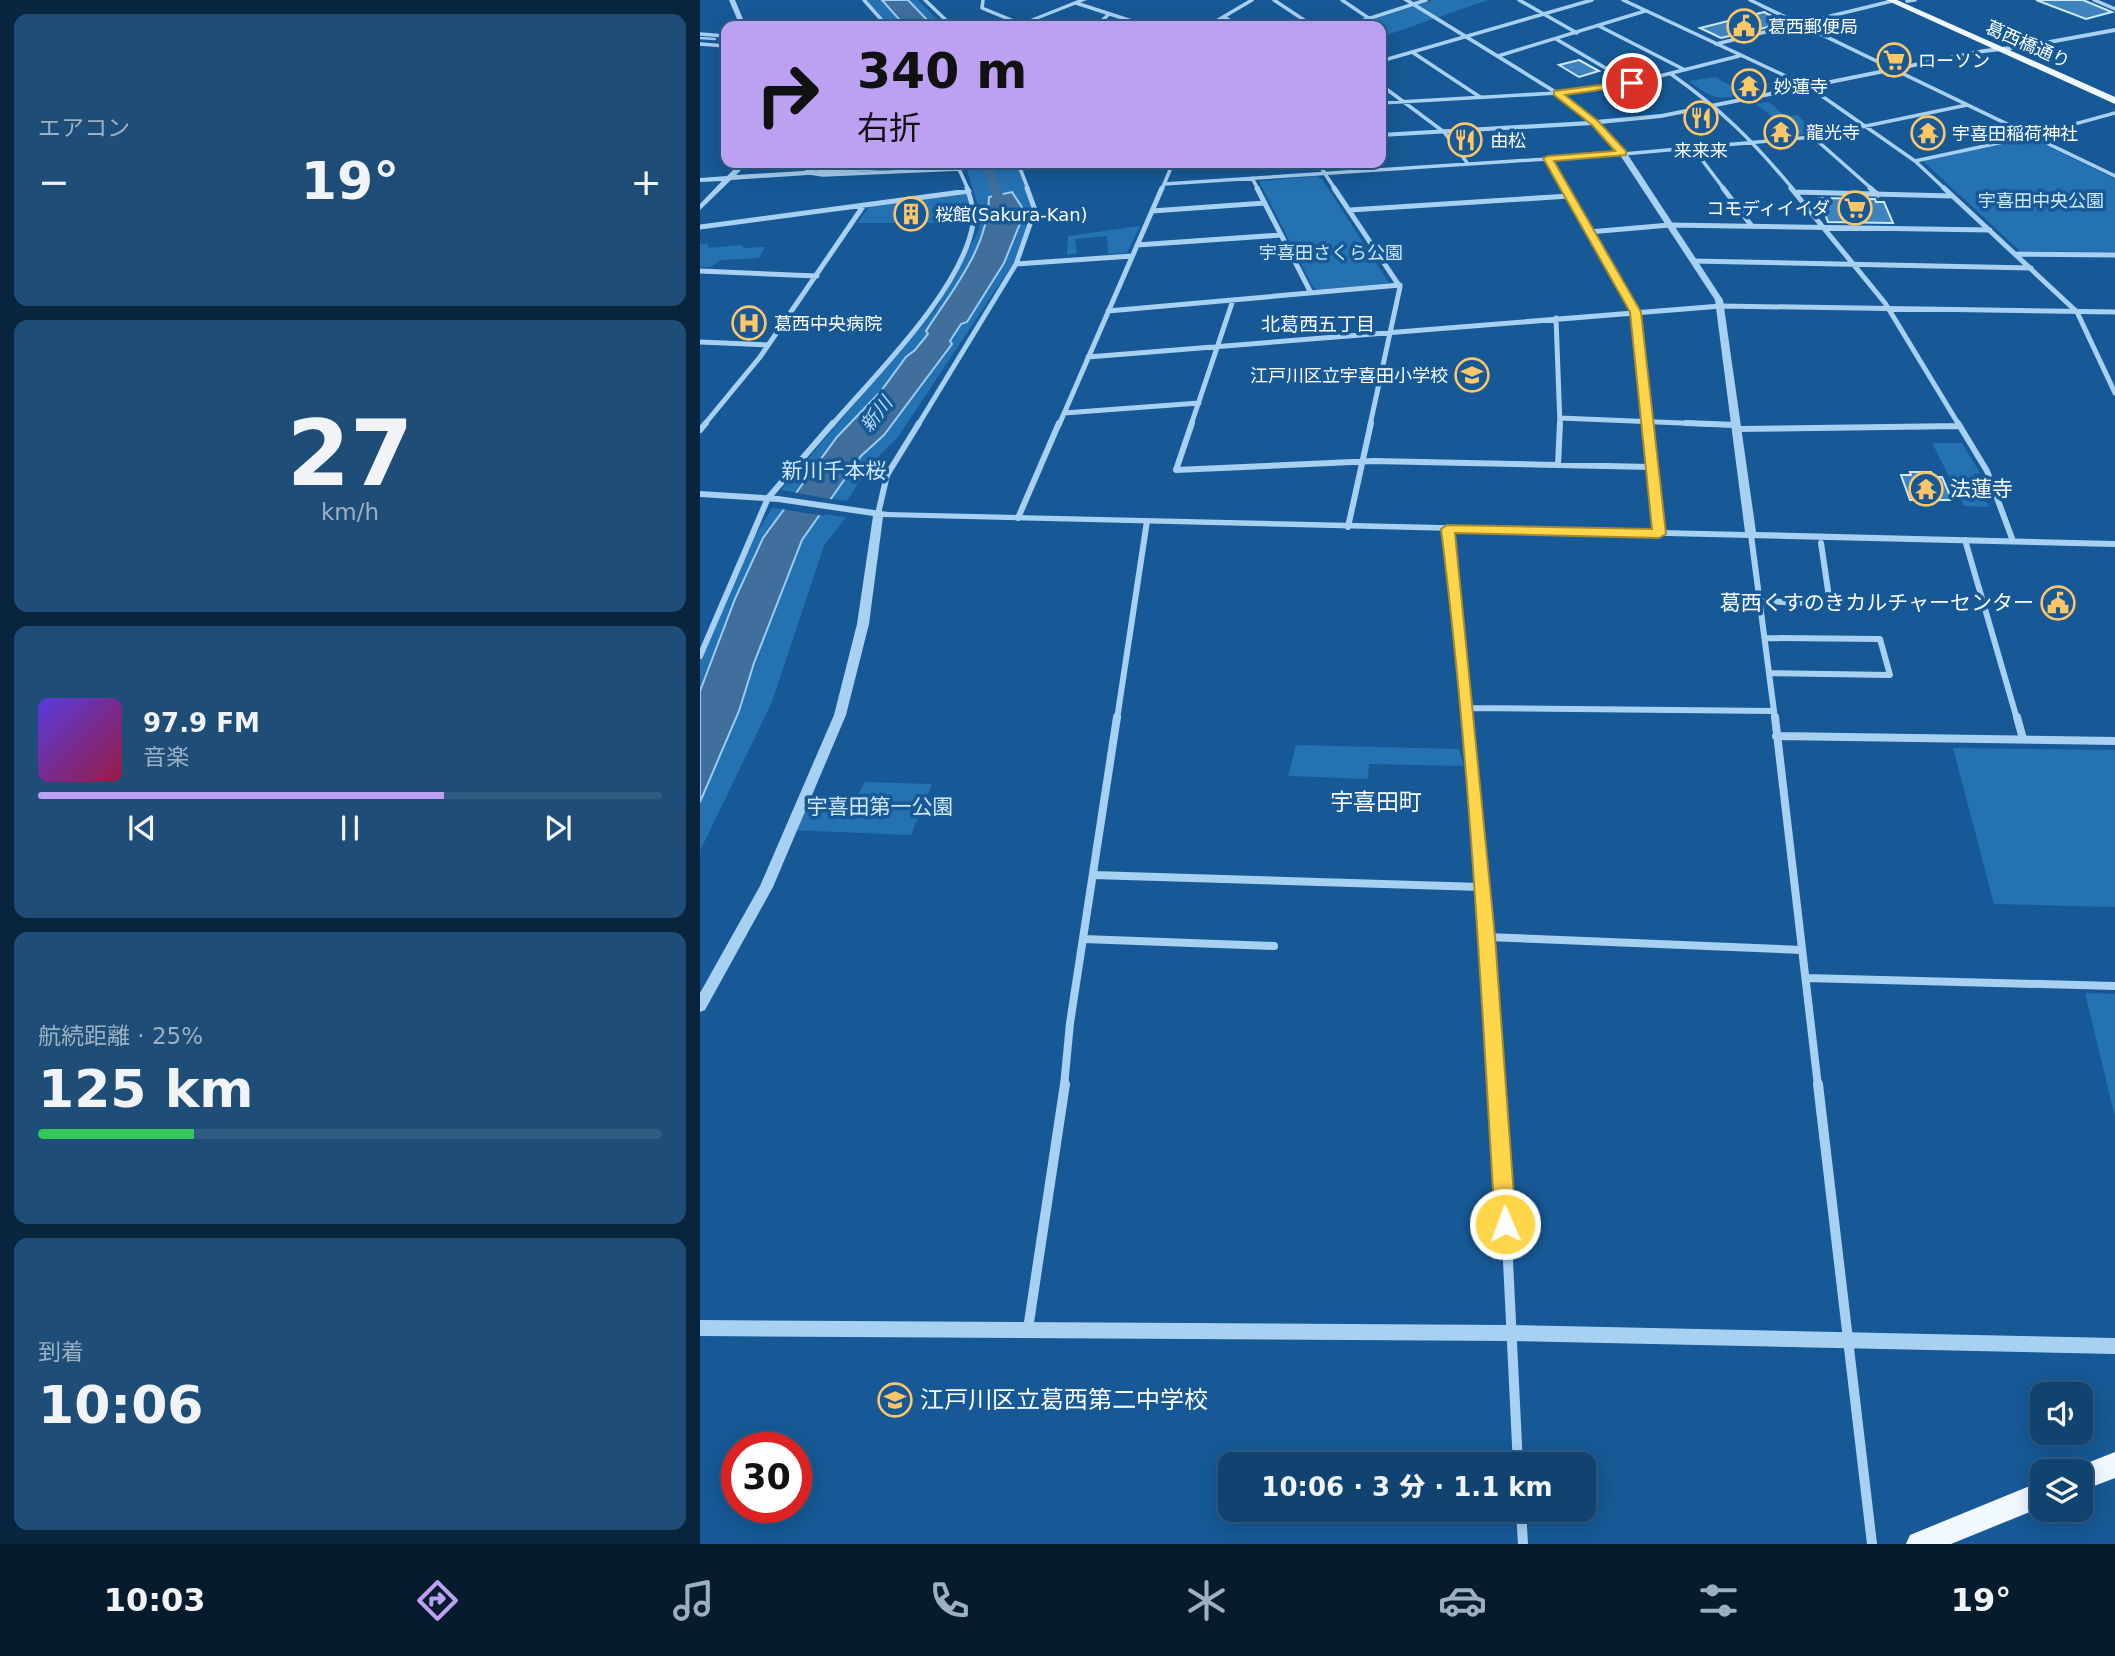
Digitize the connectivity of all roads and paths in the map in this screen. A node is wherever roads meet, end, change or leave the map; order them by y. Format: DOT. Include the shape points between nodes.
graph roads {
  1 [pos="732,0"];
  2 [pos="864,0"];
  3 [pos="925,0"];
  4 [pos="983,0"];
  5 [pos="1084,0"];
  6 [pos="1251,0"];
  7 [pos="1274,0"];
  8 [pos="1342,0"];
  9 [pos="1426,0"];
  10 [pos="1519,0"];
  11 [pos="1592,0"];
  12 [pos="1623,0"];
  13 [pos="1750,0"];
  14 [pos="1891,0"];
  15 [pos="1909,0"];
  16 [pos="2094,0"];
  17 [pos="1410,2"];
  18 [pos="1076,4"];
  19 [pos="2115,9"];
  20 [pos="1645,12"];
  21 [pos="1545,14"];
  22 [pos="1108,15"];
  23 [pos="1224,17"];
  24 [pos="1370,19"];
  25 [pos="741,21"];
  26 [pos="883,21"];
  27 [pos="947,21"];
  28 [pos="1010,21"];
  29 [pos="1029,21"];
  30 [pos="1101,21"];
  31 [pos="1129,21"];
  32 [pos="1217,21"];
  33 [pos="1231,21"];
  34 [pos="1306,21"];
  35 [pos="1363,21"];
  36 [pos="2115,22"];
  37 [pos="1799,24"];
  38 [pos="1600,26"];
  39 [pos="2111,31"];
  40 [pos="1577,33"];
  41 [pos="700,34"];
  42 [pos="721,36"];
  43 [pos="2115,36"];
  44 [pos="1467,37"];
  45 [pos="1556,39"];
  46 [pos="700,44"];
  47 [pos="1715,45"];
  48 [pos="721,46"];
  49 [pos="2004,47"];
  50 [pos="1412,52"];
  51 [pos="1498,56"];
  52 [pos="1739,56"];
  53 [pos="1386,60"];
  54 [pos="1685,70"];
  55 [pos="1894,70"];
  56 [pos="1671,74"];
  57 [pos="1632,83"];
  58 [pos="1809,87"];
  59 [pos="1386,89"];
  60 [pos="1557,93"];
  61 [pos="2115,94"];
  62 [pos="1481,97"];
  63 [pos="2115,101"];
  64 [pos="1401,102"];
  65 [pos="1386,103"];
  66 [pos="1967,105"];
  67 [pos="1716,106"];
  68 [pos="2115,113"];
  69 [pos="1595,123"];
  70 [pos="1863,127"];
  71 [pos="1444,132"];
  72 [pos="1386,135"];
  73 [pos="2031,136"];
  74 [pos="1813,137"];
  75 [pos="1754,142"];
  76 [pos="1692,148"];
  77 [pos="1623,153"];
  78 [pos="1548,158"];
  79 [pos="1915,161"];
  80 [pos="1468,164"];
  81 [pos="739,168"];
  82 [pos="815,168"];
  83 [pos="868,168"];
  84 [pos="922,168"];
  85 [pos="960,168"];
  86 [pos="1020,168"];
  87 [pos="1171,168"];
  88 [pos="1322,168"];
  89 [pos="805,172"];
  90 [pos="1325,173"];
  91 [pos="2115,176"];
  92 [pos="730,178"];
  93 [pos="1252,178"];
  94 [pos="700,180"];
  95 [pos="1164,184"];
  96 [pos="969,191"];
  97 [pos="1795,192"];
  98 [pos="1569,195"];
  99 [pos="1878,195"];
  100 [pos="1953,196"];
  101 [pos="1265,203"];
  102 [pos="864,205"];
  103 [pos="700,208"];
  104 [pos="1350,210"];
  105 [pos="1152,211"];
  106 [pos="1670,225"];
  107 [pos="1751,225"];
  108 [pos="700,227"];
  109 [pos="1821,227"];
  110 [pos="1991,230"];
  111 [pos="1589,232"];
  112 [pos="1281,235"];
  113 [pos="1137,245"];
  114 [pos="2017,254"];
  115 [pos="2115,255"];
  116 [pos="1132,256"];
  117 [pos="1693,261"];
  118 [pos="1016,264"];
  119 [pos="1854,264"];
  120 [pos="2031,268"];
  121 [pos="700,271"];
  122 [pos="817,276"];
  123 [pos="1400,285"];
  124 [pos="1311,293"];
  125 [pos="1233,300"];
  126 [pos="1721,306"];
  127 [pos="1889,308"];
  128 [pos="1108,311"];
  129 [pos="1636,312"];
  130 [pos="2077,312"];
  131 [pos="2115,312"];
  132 [pos="1556,318"];
  133 [pos="1391,331"];
  134 [pos="700,342"];
  135 [pos="768,345"];
  136 [pos="1218,346"];
  137 [pos="1088,357"];
  138 [pos="2115,393"];
  139 [pos="1199,403"];
  140 [pos="1064,413"];
  141 [pos="1560,418"];
  142 [pos="1646,421"];
  143 [pos="1960,426"];
  144 [pos="1737,427"];
  145 [pos="700,430"];
  146 [pos="1361,461"];
  147 [pos="1558,465"];
  148 [pos="1651,467"];
  149 [pos="700,485"];
  150 [pos="700,494"];
  151 [pos="773,498"];
  152 [pos="878,514"];
  153 [pos="1018,518"];
  154 [pos="1147,521"];
  155 [pos="1348,527"];
  156 [pos="1447,529"];
  157 [pos="1659,534"];
  158 [pos="1751,535"];
  159 [pos="1965,540"];
  160 [pos="2012,541"];
  161 [pos="1821,544"];
  162 [pos="2115,544"];
  163 [pos="1761,601"];
  164 [pos="1765,638"];
  165 [pos="700,656"];
  166 [pos="1769,673"];
  167 [pos="1466,708"];
  168 [pos="1773,711"];
  169 [pos="1776,736"];
  170 [pos="2023,739"];
  171 [pos="2115,741"];
  172 [pos="1093,875"];
  173 [pos="1480,887"];
  174 [pos="1487,937"];
  175 [pos="1083,939"];
  176 [pos="1274,946"];
  177 [pos="1802,950"];
  178 [pos="1806,978"];
  179 [pos="2115,986"];
  180 [pos="700,1006"];
  181 [pos="700,1328"];
  182 [pos="1028,1330"];
  183 [pos="1510,1333"];
  184 [pos="1847,1341"];
  185 [pos="2115,1346"];
  186 [pos="1517,1452"];
  187 [pos="2115,1465"];
  188 [pos="2093,1473"];
  189 [pos="2030,1499"];
  190 [pos="1522,1522"];
  191 [pos="1523,1544"];
  192 [pos="1872,1544"];
  193 [pos="1919,1544"];
  1 -- 25 [label="street"];
  2 -- 26 [label="street"];
  3 -- 27 [label="street"];
  4 -- 28 [label="street" via="982,8"];
  5 -- 18 [label="street"];
  6 -- 23 [label="street"];
  7 -- 34 [label="street"];
  8 -- 24 [label="street"];
  9 -- 17 [label="street"];
  10 -- 21 [label="street"];
  11 -- 21 [label="street"];
  12 -- 20 [label="street"];
  13 -- 37 [label="street"];
  14 -- 37 [label="street"];
  14 -- 49 [label="main road, 葛西橋通り"];
  15 -- 49 [label="main road, 葛西橋通り"];
  16 -- 19 [label="street"];
  17 -- 24 [label="street"];
  17 -- 44 [label="street"];
  18 -- 22 [label="street"];
  18 -- 29 [label="street"];
  20 -- 38 [label="street"];
  20 -- 47 [label="street"];
  21 -- 40 [label="street"];
  21 -- 44 [label="street"];
  22 -- 30 [label="street"];
  22 -- 31 [label="street"];
  23 -- 32 [label="street"];
  23 -- 33 [label="street"];
  24 -- 35 [label="street"];
  36 -- 49 [label="street"];
  37 -- 47 [label="street"];
  37 -- 55 [label="street"];
  38 -- 40 [label="street"];
  38 -- 54 [label="street"];
  39 -- 43 [label="street"];
  39 -- 49 [label="street" via="2028,47"];
  40 -- 45 [label="street"];
  41 -- 42 [label="street"];
  44 -- 50 [label="street"];
  44 -- 51 [label="street"];
  45 -- 51 [label="street"];
  45 -- 57 [label="street"];
  46 -- 48 [label="street"];
  47 -- 52 [label="street"];
  49 -- 55 [label="street"];
  49 -- 61 [label="main road, 葛西橋通り"];
  49 -- 63 [label="main road, 葛西橋通り"];
  50 -- 53 [label="street"];
  50 -- 62 [label="street"];
  51 -- 60 [label="street"];
  52 -- 54 [label="street"];
  52 -- 58 [label="street"];
  54 -- 56 [label="street"];
  55 -- 58 [label="street"];
  55 -- 66 [label="street"];
  56 -- 57 [label="street"];
  56 -- 67 [label="street"];
  57 -- 60 [label="street"];
  58 -- 67 [label="street"];
  58 -- 70 [label="street"];
  59 -- 64 [label="street"];
  60 -- 62 [label="street"];
  60 -- 69 [label="street"];
  62 -- 64 [label="street"];
  64 -- 65 [label="street"];
  64 -- 71 [label="street"];
  66 -- 70 [label="street"];
  66 -- 73 [label="street"];
  67 -- 69 [label="street"];
  67 -- 75 [label="street"];
  68 -- 73 [label="street"];
  69 -- 71 [label="street"];
  69 -- 77 [label="street"];
  70 -- 74 [label="street"];
  70 -- 79 [label="street"];
  71 -- 72 [label="street"];
  71 -- 80 [label="street"];
  73 -- 79 [label="street"];
  73 -- 91 [label="street"];
  74 -- 75 [label="street"];
  74 -- 99 [label="street"];
  75 -- 76 [label="street"];
  75 -- 97 [label="street"];
  76 -- 77 [label="street"];
  76 -- 107 [label="street"];
  77 -- 78 [label="street"];
  77 -- 106 [label="street"];
  78 -- 80 [label="street"];
  78 -- 98 [label="street"];
  79 -- 100 [label="street"];
  80 -- 90 [label="street"];
  81 -- 92 [label="street"];
  82 -- 89 [label="street"];
  83 -- 89 [label="street"];
  84 -- 89 [label="street" via="823,176"];
  85 -- 96 [label="street"];
  86 -- 118 [label="street" via="1035,210"];
  87 -- 95 [label="street"];
  88 -- 90 [label="street"];
  89 -- 92 [label="street"];
  90 -- 93 [label="street"];
  90 -- 104 [label="street"];
  92 -- 94 [label="street"];
  92 -- 103 [label="street"];
  93 -- 95 [label="street"];
  93 -- 101 [label="street"];
  95 -- 105 [label="street"];
  96 -- 102 [label="street"];
  96 -- 151 [label="street" via="972,226 932,309"];
  97 -- 99 [label="street"];
  97 -- 109 [label="street"];
  98 -- 104 [label="street"];
  98 -- 111 [label="street"];
  99 -- 100 [label="street"];
  100 -- 110 [label="street"];
  101 -- 105 [label="street"];
  101 -- 112 [label="street"];
  102 -- 108 [label="street"];
  102 -- 122 [label="street"];
  104 -- 123 [label="street"];
  105 -- 113 [label="street"];
  106 -- 107 [label="street"];
  106 -- 111 [label="street"];
  106 -- 117 [label="street"];
  107 -- 109 [label="street"];
  109 -- 110 [label="street"];
  109 -- 119 [label="street"];
  110 -- 114 [label="street"];
  111 -- 129 [label="street"];
  112 -- 113 [label="street"];
  112 -- 124 [label="street"];
  113 -- 116 [label="street"];
  114 -- 115 [label="street"];
  114 -- 120 [label="street"];
  116 -- 118 [label="street"];
  116 -- 128 [label="street"];
  117 -- 119 [label="street"];
  117 -- 126 [label="street"];
  118 -- 152 [label="street" via="887,475"];
  119 -- 120 [label="street"];
  119 -- 127 [label="street"];
  120 -- 130 [label="street"];
  121 -- 122 [label="street"];
  122 -- 135 [label="street"];
  123 -- 124 [label="street"];
  123 -- 133 [label="street"];
  124 -- 125 [label="street"];
  125 -- 128 [label="street"];
  125 -- 136 [label="street"];
  126 -- 127 [label="street"];
  126 -- 129 [label="street"];
  126 -- 144 [label="street"];
  127 -- 130 [label="street"];
  127 -- 143 [label="street"];
  128 -- 137 [label="street"];
  129 -- 132 [label="street"];
  129 -- 142 [label="street"];
  130 -- 131 [label="street"];
  130 -- 138 [label="street"];
  132 -- 133 [label="street"];
  132 -- 141 [label="street"];
  133 -- 136 [label="street"];
  133 -- 146 [label="street"];
  134 -- 135 [label="street"];
  135 -- 145 [label="street"];
  136 -- 137 [label="street"];
  136 -- 139 [label="street"];
  137 -- 140 [label="street"];
  139 -- 140 [label="street"];
  139 -- 146 [label="street" via="1176,470"];
  140 -- 153 [label="street"];
  141 -- 142 [label="street"];
  141 -- 147 [label="street"];
  142 -- 144 [label="street"];
  142 -- 148 [label="street"];
  143 -- 144 [label="street"];
  143 -- 160 [label="street" via="1987,471"];
  144 -- 158 [label="street"];
  146 -- 147 [label="street"];
  146 -- 155 [label="street"];
  147 -- 148 [label="street"];
  148 -- 157 [label="street"];
  149 -- 151 [label="street"];
  150 -- 151 [label="street"];
  151 -- 152 [label="street"];
  151 -- 165 [label="street"];
  152 -- 153 [label="street"];
  152 -- 180 [label="street" via="863,624 840,715 766,887"];
  153 -- 154 [label="street"];
  154 -- 155 [label="street"];
  154 -- 172 [label="street"];
  155 -- 156 [label="street"];
  156 -- 157 [label="street"];
  156 -- 167 [label="street"];
  157 -- 158 [label="street"];
  158 -- 159 [label="street"];
  158 -- 163 [label="street"];
  159 -- 160 [label="street"];
  159 -- 170 [label="street"];
  160 -- 162 [label="street"];
  161 -- 163 [label="street" via="1830,604"];
  163 -- 164 [label="street"];
  164 -- 166 [label="street"];
  164 -- 166 [label="street" via="1880,639 1890,675"];
  166 -- 168 [label="street"];
  167 -- 168 [label="street"];
  167 -- 173 [label="street"];
  168 -- 169 [label="street"];
  169 -- 170 [label="street"];
  169 -- 177 [label="street"];
  170 -- 171 [label="street"];
  172 -- 173 [label="street"];
  172 -- 175 [label="street"];
  173 -- 174 [label="street"];
  174 -- 177 [label="street"];
  174 -- 183 [label="street"];
  175 -- 176 [label="street"];
  175 -- 182 [label="street"];
  177 -- 178 [label="street"];
  178 -- 179 [label="street"];
  178 -- 184 [label="street"];
  181 -- 182 [label="street"];
  182 -- 183 [label="street"];
  183 -- 184 [label="street"];
  183 -- 186 [label="street"];
  184 -- 185 [label="street"];
  184 -- 192 [label="street"];
  187 -- 188 [label="main road"];
  189 -- 193 [label="main road"];
  190 -- 191 [label="street"];
}
